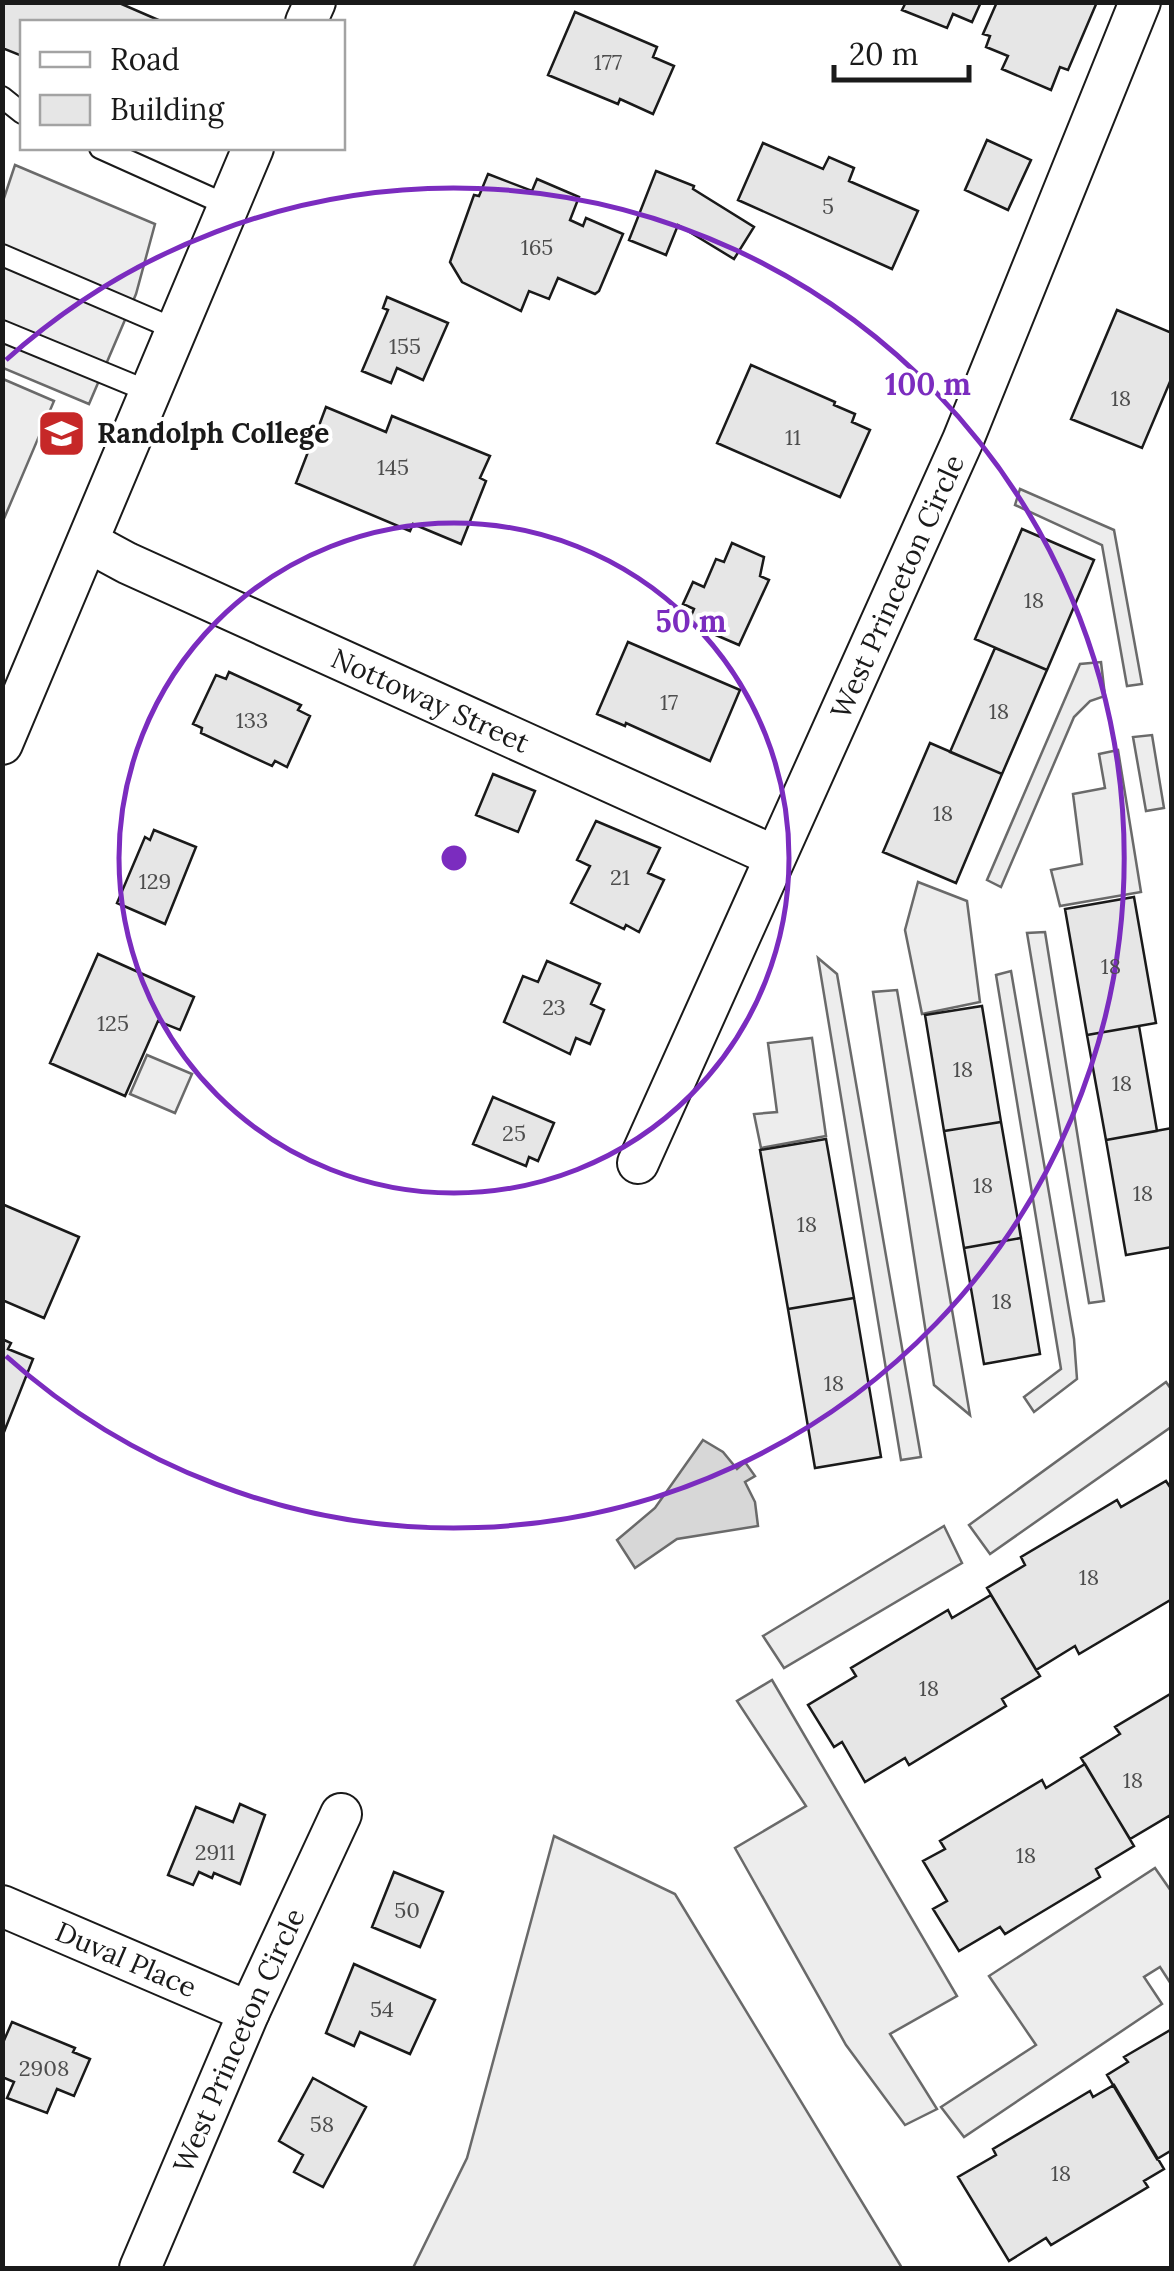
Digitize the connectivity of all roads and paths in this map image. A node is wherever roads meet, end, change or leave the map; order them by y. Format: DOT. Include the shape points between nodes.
graph roads {
  1 [pos="1140,2"];
  2 [pos="104,150"];
  3 [pos="253,150"];
  4 [pos="229,206"];
  5 [pos="2,255"];
  6 [pos="177,330"];
  7 [pos="2,332"];
  8 [pos="150,392"];
  9 [pos="90,543"];
  10 [pos="2,744"];
  11 [pos="774,856"];
  12 [pos="638,1163"];
  13 [pos="342,1814"];
  14 [pos="2,1906"];
  15 [pos="250,2012"];
  16 [pos="140,2268"];
  1 -- 11 [label="street, West Princeton Circle" via="963,440"];
  2 -- 4 [label="lane"];
  3 -- 4 [label="street"];
  4 -- 6 [label="street"];
  5 -- 6 [label="lane"];
  6 -- 8 [label="street"];
  7 -- 8 [label="lane"];
  8 -- 9 [label="street"];
  9 -- 10 [label="street"];
  9 -- 11 [label="street, Nottoway Street"];
  11 -- 12 [label="street, West Princeton Circle"];
  13 -- 15 [label="street, West Princeton Circle"];
  14 -- 15 [label="street, Duval Place"];
  15 -- 16 [label="street, West Princeton Circle"];
}
